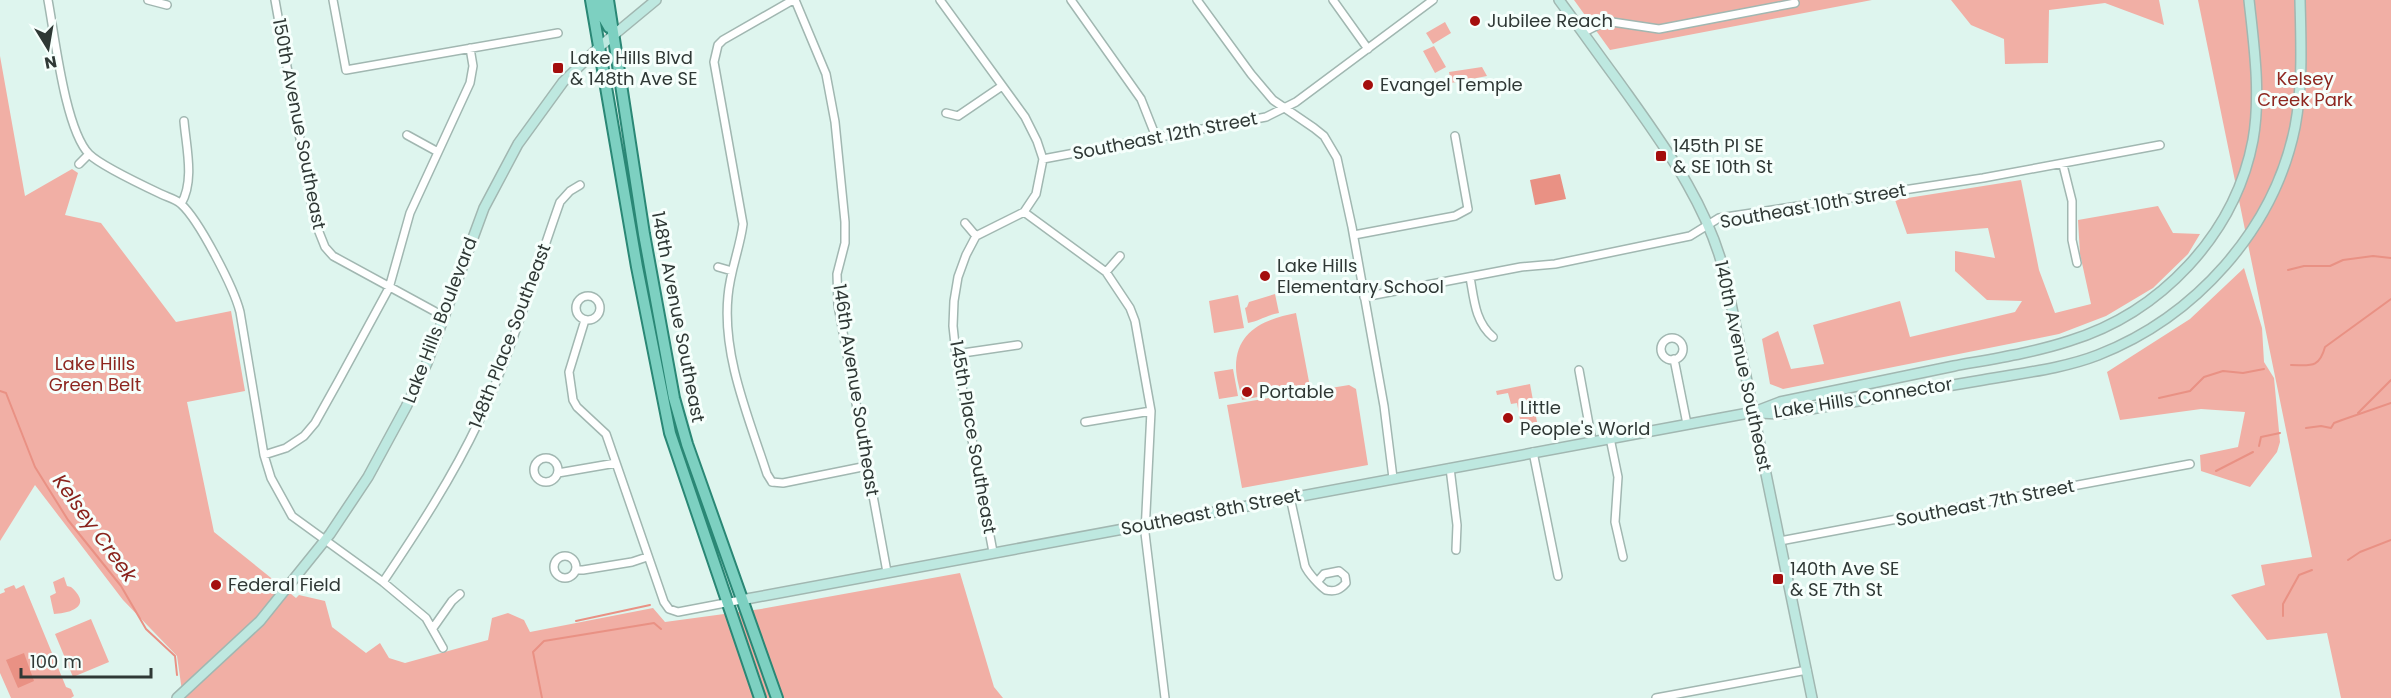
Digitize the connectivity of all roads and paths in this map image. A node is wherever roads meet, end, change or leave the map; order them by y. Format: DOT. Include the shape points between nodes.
graph roads {
  1 [pos="48,0"];
  2 [pos="148,0"];
  3 [pos="274,0"];
  4 [pos="333,0"];
  5 [pos="591,0"];
  6 [pos="599,0"];
  7 [pos="608,0"];
  8 [pos="656,0"];
  9 [pos="794,0"];
  10 [pos="940,0"];
  11 [pos="1071,0"];
  12 [pos="1197,0"];
  13 [pos="1333,0"];
  14 [pos="1433,0"];
  15 [pos="1559,0"];
  16 [pos="2249,0"];
  17 [pos="2300,0"];
  18 [pos="1795,3"];
  19 [pos="167,5"];
  20 [pos="1584,32"];
  21 [pos="558,33"];
  22 [pos="614,35"];
  23 [pos="470,48"];
  24 [pos="598,48"];
  25 [pos="1368,49"];
  26 [pos="619,74"];
  27 [pos="1002,86"];
  28 [pos="1285,108"];
  29 [pos="946,113"];
  30 [pos="184,121"];
  31 [pos="407,135"];
  32 [pos="1455,136"];
  33 [pos="1156,137"];
  34 [pos="2160,145"];
  35 [pos="438,152"];
  36 [pos="89,154"];
  37 [pos="1043,159"];
  38 [pos="79,164"];
  39 [pos="2063,165"];
  40 [pos="580,185"];
  41 [pos="181,204"];
  42 [pos="1024,212"];
  43 [pos="965,223"];
  44 [pos="1708,225"];
  45 [pos="1354,235"];
  46 [pos="976,236"];
  47 [pos="1120,256"];
  48 [pos="2077,263"];
  49 [pos="718,267"];
  50 [pos="732,271"];
  51 [pos="1106,272"];
  52 [pos="1470,278"];
  53 [pos="389,288"];
  54 [pos="1364,297"];
  55 [pos="445,317"];
  56 [pos="585,320"];
  57 [pos="1493,337"];
  58 [pos="1018,345"];
  59 [pos="956,354"];
  60 [pos="1674,359"];
  61 [pos="1579,370"];
  62 [pos="1151,411"];
  63 [pos="1754,412"];
  64 [pos="1085,422"];
  65 [pos="1687,424"];
  66 [pos="1610,438"];
  67 [pos="1592,441"];
  68 [pos="1533,452"];
  69 [pos="264,455"];
  70 [pos="616,463"];
  71 [pos="2190,464"];
  72 [pos="867,466"];
  73 [pos="1450,468"];
  74 [pos="558,473"];
  75 [pos="1393,478"];
  76 [pos="1290,497"];
  77 [pos="1144,524"];
  78 [pos="325,540"];
  79 [pos="1780,542"];
  80 [pos="1456,550"];
  81 [pos="993,552"];
  82 [pos="647,557"];
  83 [pos="1623,557"];
  84 [pos="576,570"];
  85 [pos="887,572"];
  86 [pos="1558,576"];
  87 [pos="1318,580"];
  88 [pos="384,582"];
  89 [pos="460,594"];
  90 [pos="741,600"];
  91 [pos="728,603"];
  92 [pos="434,628"];
  93 [pos="443,648"];
  94 [pos="1807,670"];
  95 [pos="177,698"];
  96 [pos="760,698"];
  97 [pos="777,698"];
  98 [pos="1165,698"];
  99 [pos="1656,698"];
  100 [pos="1812,698"];
  1 -- 36 [label="street" via="72,125"];
  2 -- 19 [label="street"];
  3 -- 53 [label="street, 150th Avenue Southeast" via="315,222 326,247 341,262"];
  4 -- 23 [label="street" via="346,70"];
  5 -- 24 [label="main road, 148th Avenue Southeast"];
  6 -- 22 [label="main road" via="601,13"];
  7 -- 22 [label="main road, 148th Avenue Southeast"];
  8 -- 22 [label="street, Lake Hills Boulevard"];
  9 -- 50 [label="street" via="723,40 716,52 715,75 742,224"];
  9 -- 72 [label="street, 146th Avenue Southeast" via="826,74 835,122 845,222 837,290"];
  10 -- 27 [label="street"];
  11 -- 33 [label="street" via="1142,99"];
  12 -- 28 [label="street" via="1251,74"];
  13 -- 25 [label="street"];
  14 -- 25 [label="street, Southeast 12th Street"];
  15 -- 20 [label="street"];
  16 -- 63 [label="street, Lake Hills Connector" via="2256,90 2246,165 2213,234 2186,270 2158,295 2115,322 2068,342 1780,402"];
  17 -- 63 [label="street, Lake Hills Connector" via="2299,101 2288,156 2277,184 2248,237 2222,269 2164,321 2097,356 2050,368 1781,414"];
  18 -- 20 [label="street" via="1659,29 1612,21"];
  20 -- 44 [label="street, 140th Avenue Southeast" via="1672,156"];
  21 -- 23 [label="street"];
  22 -- 24 [label="street, Lake Hills Boulevard"];
  22 -- 26 [label="main road, 148th Avenue Southeast"];
  23 -- 35 [label="street" via="470,83"];
  24 -- 26 [label="main road"];
  24 -- 55 [label="street, Lake Hills Boulevard" via="562,82 501,171"];
  24 -- 91 [label="main road, 148th Avenue Southeast" via="670,433"];
  25 -- 28 [label="street, Southeast 12th Street"];
  26 -- 90 [label="main road, 148th Avenue Southeast" via="674,398"];
  27 -- 29 [label="street" via="958,116"];
  27 -- 37 [label="street" via="1025,117"];
  28 -- 33 [label="street, Southeast 12th Street" via="1266,117"];
  28 -- 45 [label="street" via="1314,128 1333,150"];
  30 -- 41 [label="street" via="188,181"];
  31 -- 35 [label="street"];
  32 -- 45 [label="street" via="1471,210"];
  33 -- 37 [label="street, Southeast 12th Street"];
  34 -- 39 [label="street, Southeast 10th Street"];
  35 -- 53 [label="street" via="411,213"];
  36 -- 38 [label="street"];
  36 -- 41 [label="street"];
  37 -- 42 [label="street" via="1036,194"];
  39 -- 44 [label="street, Southeast 10th Street" via="1719,218"];
  39 -- 48 [label="street" via="2072,201 2072,240"];
  40 -- 88 [label="street, 148th Place Southeast" via="560,202 479,421"];
  41 -- 69 [label="street" via="237,299"];
  42 -- 46 [label="street"];
  42 -- 51 [label="street"];
  43 -- 46 [label="street"];
  44 -- 52 [label="street, Southeast 10th Street" via="1690,236"];
  44 -- 63 [label="street, 140th Avenue Southeast" via="1726,280"];
  45 -- 54 [label="street"];
  46 -- 59 [label="street, 145th Place Southeast" via="958,277 953,326"];
  47 -- 51 [label="street"];
  49 -- 50 [label="street"];
  50 -- 72 [label="street" via="727,297 730,348 770,485"];
  51 -- 62 [label="street" via="1135,321"];
  52 -- 54 [label="street, Southeast 10th Street"];
  52 -- 57 [label="street" via="1479,320"];
  53 -- 55 [label="street"];
  53 -- 69 [label="street" via="315,423 294,444"];
  54 -- 75 [label="street"];
  55 -- 78 [label="street, Lake Hills Boulevard" via="406,407 368,477"];
  56 -- 70 [label="street" via="569,372 573,400 606,434"];
  58 -- 59 [label="street"];
  59 -- 81 [label="street, 145th Place Southeast"];
  60 -- 65 [label="street"];
  61 -- 67 [label="street"];
  62 -- 64 [label="street"];
  62 -- 77 [label="street"];
  63 -- 65 [label="street, Southeast 8th Street"];
  63 -- 79 [label="street, 140th Avenue Southeast"];
  65 -- 66 [label="street, Southeast 8th Street"];
  66 -- 67 [label="street, Southeast 8th Street"];
  66 -- 83 [label="street" via="1618,477 1615,522"];
  67 -- 68 [label="street, Southeast 8th Street"];
  68 -- 73 [label="street, Southeast 8th Street"];
  68 -- 86 [label="street"];
  69 -- 78 [label="street" via="288,511"];
  70 -- 74 [label="street"];
  70 -- 82 [label="street"];
  71 -- 79 [label="street, Southeast 7th Street"];
  72 -- 85 [label="street, 146th Avenue Southeast"];
  73 -- 75 [label="street, Southeast 8th Street"];
  73 -- 80 [label="street"];
  75 -- 76 [label="street, Southeast 8th Street"];
  76 -- 77 [label="street, Southeast 8th Street"];
  76 -- 87 [label="street" via="1305,567"];
  77 -- 81 [label="street, Southeast 8th Street"];
  77 -- 98 [label="street"];
  78 -- 88 [label="street"];
  78 -- 95 [label="street, Lake Hills Boulevard" via="260,621"];
  79 -- 94 [label="street, 140th Avenue Southeast"];
  81 -- 85 [label="street, Southeast 8th Street"];
  82 -- 84 [label="street"];
  82 -- 91 [label="street, Southeast 8th Street" via="669,609 678,612"];
  85 -- 90 [label="street, Southeast 8th Street"];
  88 -- 92 [label="street"];
  89 -- 92 [label="street"];
  90 -- 91 [label="street, Southeast 8th Street"];
  90 -- 97 [label="main road, 148th Avenue Southeast"];
  91 -- 96 [label="main road, 148th Avenue Southeast"];
  92 -- 93 [label="street"];
  94 -- 99 [label="street"];
  94 -- 100 [label="street, 140th Avenue Southeast"];
}
